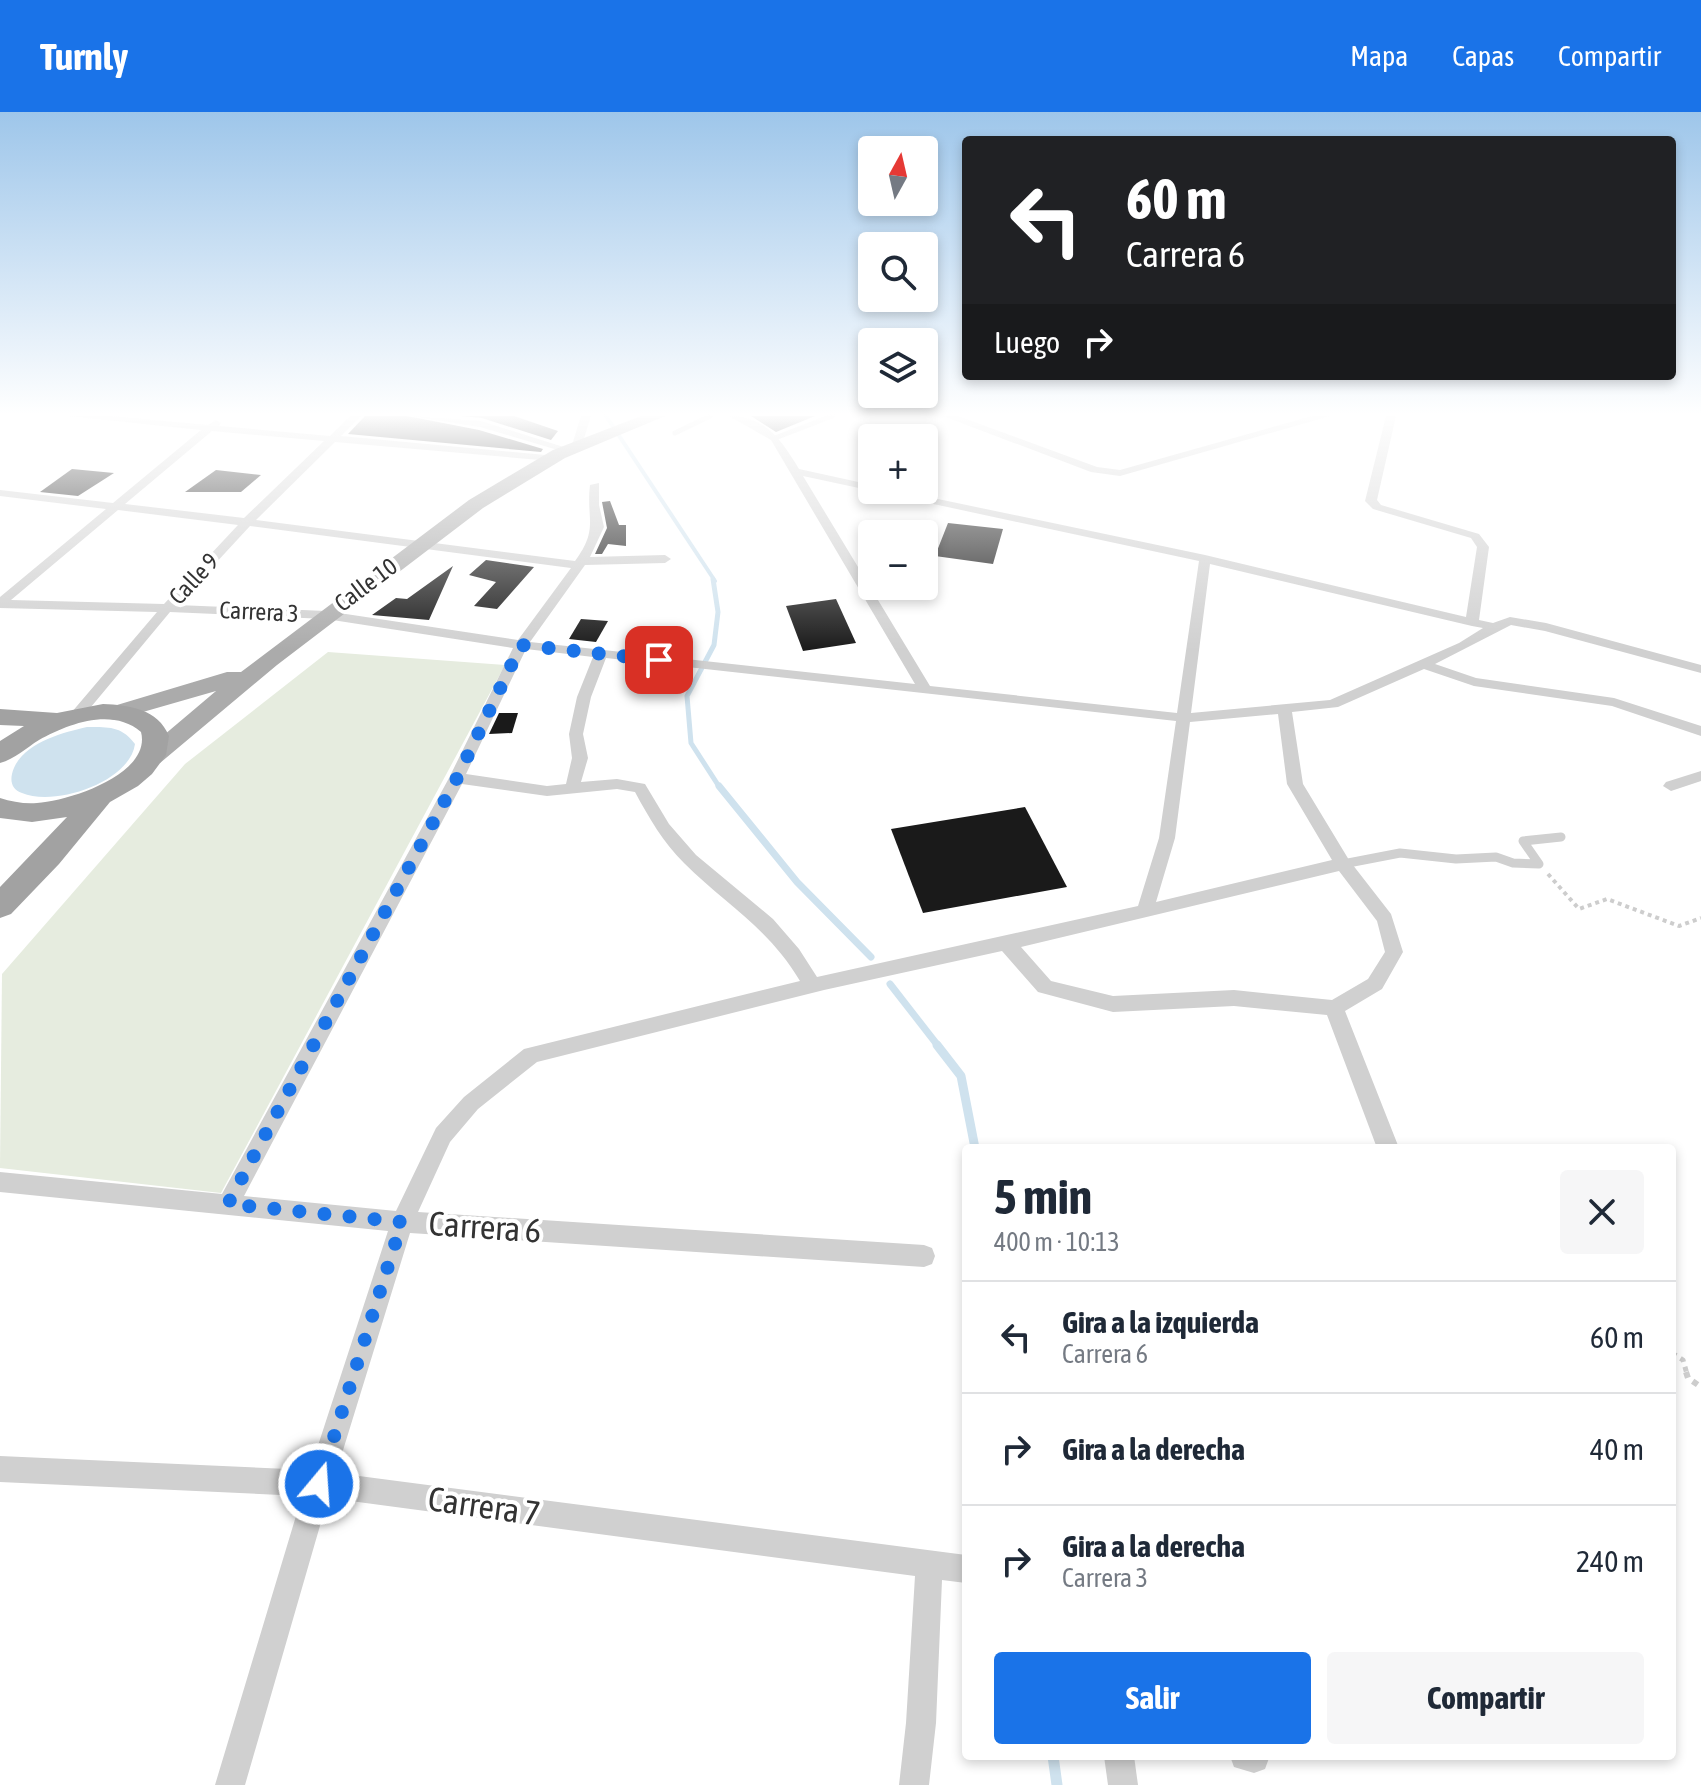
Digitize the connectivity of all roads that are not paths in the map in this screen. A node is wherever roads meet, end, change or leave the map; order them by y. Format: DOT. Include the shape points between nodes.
graph roads {
  1 [pos="9,494"];
  2 [pos="131,494"];
  3 [pos="277,494"];
  4 [pos="491,494"];
  5 [pos="594,494"];
  6 [pos="808,494"];
  7 [pos="1373,494"];
  8 [pos="938,502"];
  9 [pos="115,507"];
  10 [pos="247,522"];
  11 [pos="422,543"];
  12 [pos="665,559"];
  13 [pos="1205,559"];
  14 [pos="580,563"];
  15 [pos="0,604"];
  16 [pos="167,608"];
  17 [pos="326,615"];
  18 [pos="1472,622"];
  19 [pos="1494,627"];
  20 [pos="521,645"];
  21 [pos="601,653"];
  22 [pos="269,660"];
  23 [pos="1423,664"];
  24 [pos="1701,669"];
  25 [pos="925,689"];
  26 [pos="1285,710"];
  27 [pos="115,713"];
  28 [pos="0,717"];
  29 [pos="69,718"];
  30 [pos="1185,718"];
  31 [pos="1701,731"];
  32 [pos="0,754"];
  33 [pos="151,757"];
  34 [pos="1701,776"];
  35 [pos="457,778"];
  36 [pos="1671,786"];
  37 [pos="572,789"];
  38 [pos="99,797"];
  39 [pos="0,808"];
  40 [pos="1561,837"];
  41 [pos="1343,864"];
  42 [pos="0,906"];
  43 [pos="1145,911"];
  44 [pos="1006,943"];
  45 [pos="812,986"];
  46 [pos="1334,1008"];
  47 [pos="1386,1144"];
  48 [pos="0,1182"];
  49 [pos="228,1204"];
  50 [pos="402,1222"];
  51 [pos="924,1256"];
  52 [pos="0,1469"];
  53 [pos="319,1484"];
  54 [pos="929,1564"];
  55 [pos="962,1568"];
  56 [pos="1120,1760"];
  57 [pos="230,1785"];
  58 [pos="914,1785"];
  59 [pos="1123,1785"];
  1 -- 9 [label="street"];
  2 -- 9 [label="street"];
  3 -- 10 [label="street, Calle 9"];
  4 -- 11 [label="main road, Calle 10"];
  5 -- 14 [label="street" via="598,527"];
  6 -- 25 [label="street"];
  7 -- 18 [label="street" via="1377,507 1475,536 1483,547"];
  8 -- 13 [label="street"];
  9 -- 10 [label="street"];
  9 -- 15 [label="street"];
  10 -- 11 [label="street"];
  10 -- 16 [label="street, Calle 9"];
  11 -- 14 [label="street"];
  11 -- 17 [label="main road, Calle 10"];
  12 -- 14 [label="street"];
  13 -- 18 [label="street"];
  13 -- 30 [label="street"];
  14 -- 20 [label="street"];
  15 -- 16 [label="street, Carrera 3"];
  16 -- 17 [label="street, Carrera 3"];
  16 -- 29 [label="street, Calle 9"];
  17 -- 20 [label="street, Carrera 3"];
  17 -- 22 [label="main road, Calle 10"];
  18 -- 19 [label="street"];
  19 -- 23 [label="street, Carrera 3"];
  19 -- 24 [label="street" via="1510,621 1546,627"];
  20 -- 21 [label="street, Carrera 3"];
  20 -- 35 [label="street"];
  21 -- 25 [label="street, Carrera 3"];
  21 -- 37 [label="street" via="576,734 580,758"];
  22 -- 27 [label="main road, Calle 10" via="220,684"];
  22 -- 33 [label="main road, Calle 10"];
  23 -- 26 [label="street, Carrera 3" via="1333,704"];
  23 -- 31 [label="street" via="1474,682 1614,702"];
  25 -- 30 [label="street, Carrera 3"];
  26 -- 30 [label="street, Carrera 3"];
  26 -- 41 [label="street" via="1295,784"];
  27 -- 29 [label="highway"];
  27 -- 33 [label="highway" via="133,715 155,731"];
  28 -- 29 [label="highway"];
  29 -- 32 [label="highway" via="37,729"];
  30 -- 43 [label="street" via="1167,838"];
  33 -- 38 [label="highway"];
  34 -- 36 [label="street"];
  35 -- 37 [label="street" via="547,791"];
  35 -- 49 [label="street"];
  37 -- 45 [label="street" via="617,784 640,788 663,828 690,859 767,924"];
  38 -- 39 [label="highway" via="43,812"];
  38 -- 42 [label="highway"];
  40 -- 41 [label="lane" via="1523,841 1539,864 1400,853"];
  41 -- 43 [label="street"];
  41 -- 46 [label="street" via="1385,919 1394,952 1375,984"];
  43 -- 44 [label="street"];
  44 -- 45 [label="street"];
  44 -- 46 [label="street" via="1045,987 1113,1004 1234,998"];
  45 -- 50 [label="street" via="531,1055 471,1103 443,1135"];
  46 -- 47 [label="street"];
  48 -- 49 [label="street, Carrera 6"];
  49 -- 50 [label="street, Carrera 6"];
  50 -- 51 [label="street, Carrera 6"];
  50 -- 53 [label="street"];
  52 -- 53 [label="street, Carrera 7"];
  53 -- 54 [label="street, Carrera 7"];
  53 -- 57 [label="street"];
  54 -- 55 [label="street, Carrera 7"];
  54 -- 58 [label="street"];
  56 -- 59 [label="street"];
}
